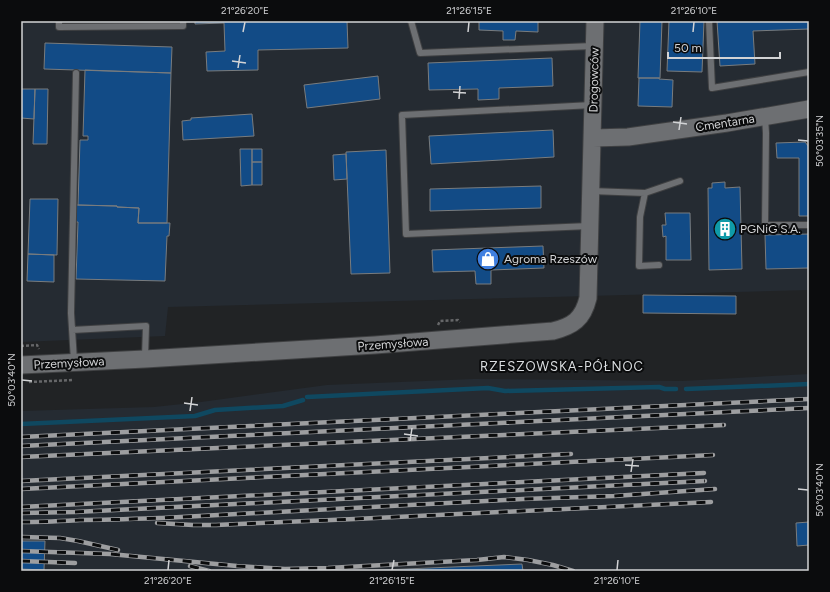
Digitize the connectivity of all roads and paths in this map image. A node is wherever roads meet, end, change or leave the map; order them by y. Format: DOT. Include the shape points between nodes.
graph roads {
  1 [pos="59,21"];
  2 [pos="183,21"];
  3 [pos="411,21"];
  4 [pos="595,21"];
  5 [pos="709,21"];
  6 [pos="594,46"];
  7 [pos="809,72"];
  8 [pos="76,73"];
  9 [pos="594,105"];
  10 [pos="809,109"];
  11 [pos="765,116"];
  12 [pos="593,138"];
  13 [pos="680,180"];
  14 [pos="591,191"];
  15 [pos="645,193"];
  16 [pos="809,225"];
  17 [pos="591,226"];
  18 [pos="660,265"];
  19 [pos="72,330"];
  20 [pos="145,359"];
  21 [pos="74,363"];
  22 [pos="21,365"];
  1 -- 2 [label="lane" via="58,27 183,26"];
  3 -- 6 [label="lane" via="420,52"];
  4 -- 6 [label="street, Drogowców"];
  5 -- 7 [label="lane" via="712,88"];
  6 -- 9 [label="street, Drogowców"];
  8 -- 19 [label="lane"];
  9 -- 12 [label="street, Drogowców"];
  9 -- 17 [label="lane" via="402,114 406,234"];
  10 -- 11 [label="street, Cmentarna"];
  11 -- 12 [label="street, Cmentarna" via="628,137"];
  11 -- 16 [label="lane" via="765,225"];
  12 -- 14 [label="street, Przemysłowa"];
  13 -- 15 [label="lane"];
  14 -- 15 [label="lane"];
  14 -- 17 [label="street, Przemysłowa"];
  15 -- 18 [label="lane" via="640,217 640,266"];
  17 -- 20 [label="street, Przemysłowa" via="586,308 577,320 563,329 450,340"];
  19 -- 20 [label="lane" via="146,326"];
  19 -- 21 [label="lane"];
  20 -- 21 [label="street, Przemysłowa"];
  21 -- 22 [label="street, Przemysłowa"];
}
